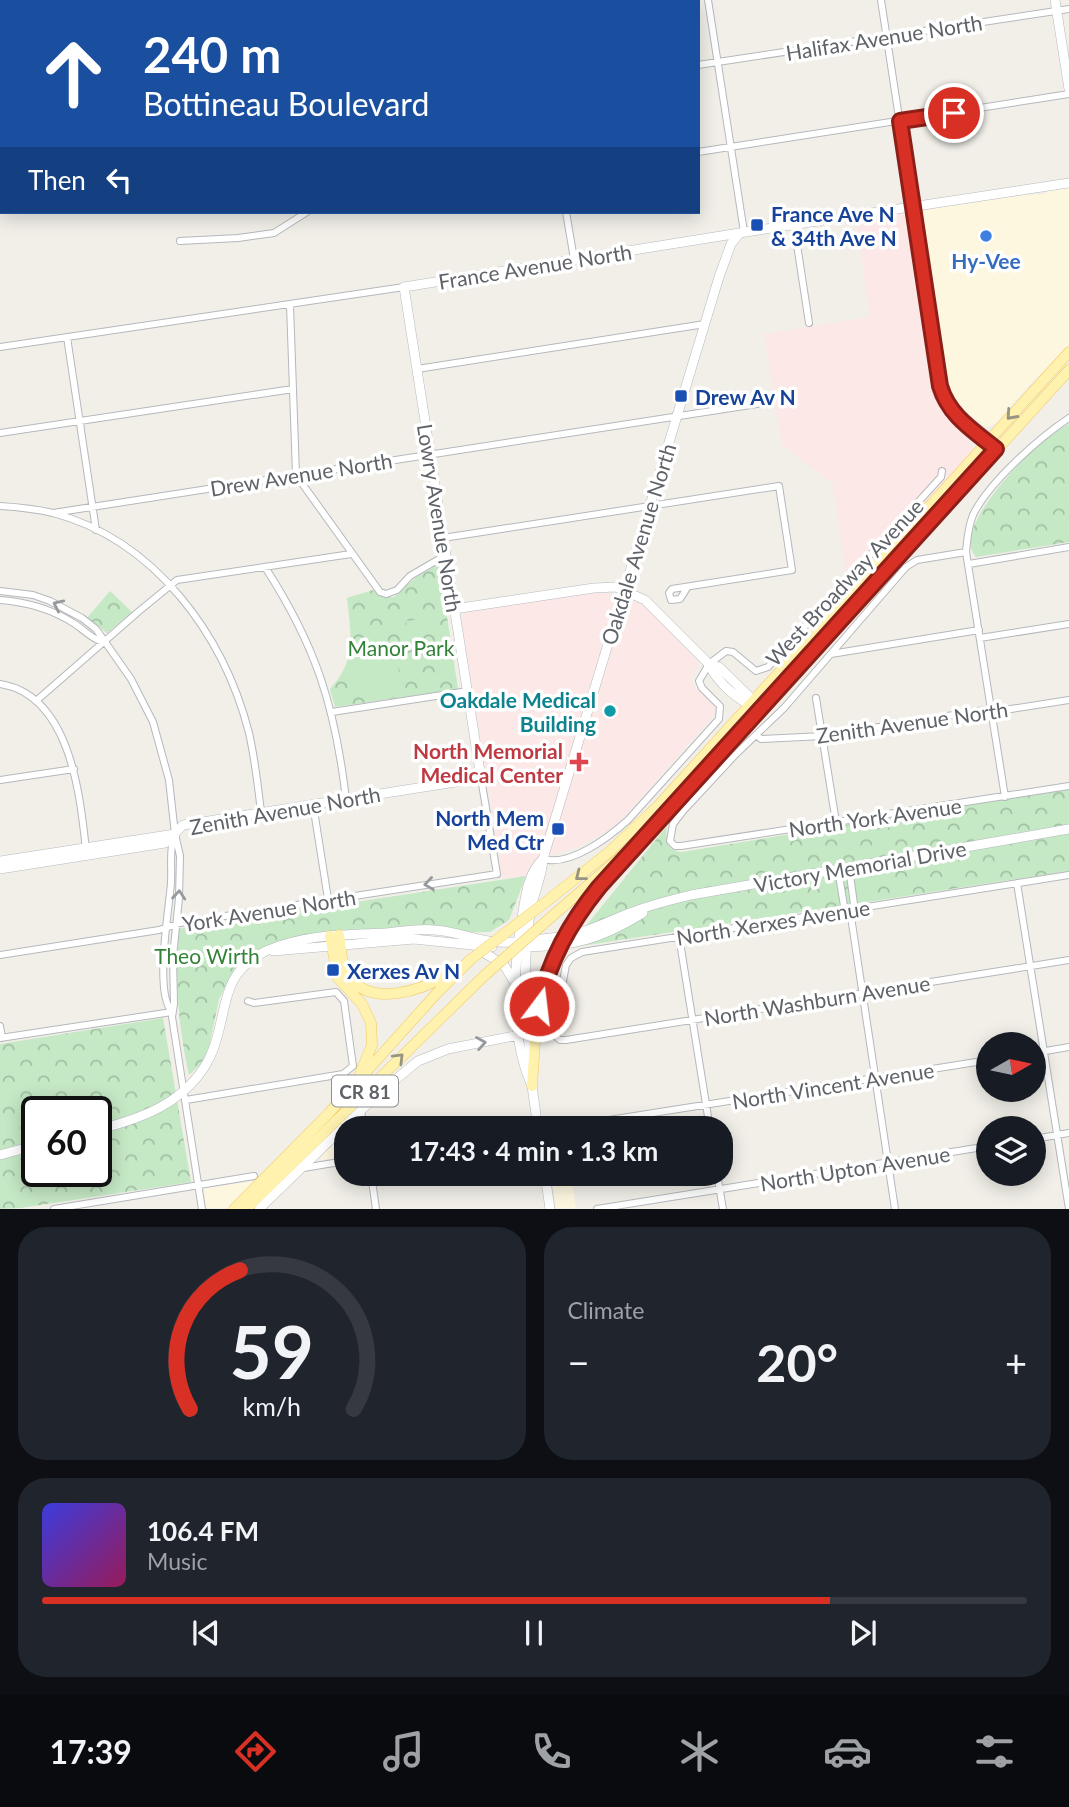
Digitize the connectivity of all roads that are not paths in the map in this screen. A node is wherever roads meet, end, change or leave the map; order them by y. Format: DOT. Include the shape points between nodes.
graph roads {
  1 [pos="708,0"];
  2 [pos="881,0"];
  3 [pos="1056,5"];
  4 [pos="1069,9"];
  5 [pos="887,36"];
  6 [pos="717,62"];
  7 [pos="700,65"];
  8 [pos="1069,89"];
  9 [pos="1069,94"];
  10 [pos="900,121"];
  11 [pos="730,147"];
  12 [pos="700,152"];
  13 [pos="1069,183"];
  14 [pos="914,207"];
  15 [pos="304,214"];
  16 [pos="566,214"];
  17 [pos="794,225"];
  18 [pos="742,233"];
  19 [pos="180,241"];
  20 [pos="573,259"];
  21 [pos="404,287"];
  22 [pos="290,305"];
  23 [pos="809,323"];
  24 [pos="705,324"];
  25 [pos="67,337"];
  26 [pos="0,347"];
  27 [pos="1069,352"];
  28 [pos="417,369"];
  29 [pos="1069,370"];
  30 [pos="1069,377"];
  31 [pos="293,389"];
  32 [pos="757,404"];
  33 [pos="677,416"];
  34 [pos="1069,418"];
  35 [pos="80,421"];
  36 [pos="0,433"];
  37 [pos="1009,435"];
  38 [pos="987,442"];
  39 [pos="996,449"];
  40 [pos="430,454"];
  41 [pos="942,471"];
  42 [pos="296,475"];
  43 [pos="0,506"];
  44 [pos="93,506"];
  45 [pos="650,506"];
  46 [pos="53,513"];
  47 [pos="96,530"];
  48 [pos="443,538"];
  49 [pos="1069,547"];
  50 [pos="966,552"];
  51 [pos="351,554"];
  52 [pos="446,555"];
  53 [pos="969,564"];
  54 [pos="265,567"];
  55 [pos="170,585"];
  56 [pos="687,588"];
  57 [pos="625,590"];
  58 [pos="0,591"];
  59 [pos="0,600"];
  60 [pos="454,609"];
  61 [pos="1069,624"];
  62 [pos="980,634"];
  63 [pos="103,642"];
  64 [pos="831,654"];
  65 [pos="709,664"];
  66 [pos="0,684"];
  67 [pos="468,691"];
  68 [pos="816,698"];
  69 [pos="1069,700"];
  70 [pos="36,701"];
  71 [pos="752,703"];
  72 [pos="991,709"];
  73 [pos="761,710"];
  74 [pos="332,712"];
  75 [pos="756,735"];
  76 [pos="823,736"];
  77 [pos="74,769"];
  78 [pos="481,778"];
  79 [pos="0,780"];
  80 [pos="1069,786"];
  81 [pos="1005,797"];
  82 [pos="346,799"];
  83 [pos="313,804"];
  84 [pos="261,812"];
  85 [pos="836,822"];
  86 [pos="1069,830"];
  87 [pos="649,832"];
  88 [pos="175,834"];
  89 [pos="87,852"];
  90 [pos="543,859"];
  91 [pos="0,861"];
  92 [pos="849,868"];
  93 [pos="0,869"];
  94 [pos="838,869"];
  95 [pos="497,874"];
  96 [pos="1069,875"];
  97 [pos="1017,883"];
  98 [pos="328,899"];
  99 [pos="850,910"];
  100 [pos="175,924"];
  101 [pos="166,928"];
  102 [pos="680,936"];
  103 [pos="335,941"];
  104 [pos="456,943"];
  105 [pos="522,944"];
  106 [pos="0,955"];
  107 [pos="1069,960"];
  108 [pos="467,963"];
  109 [pos="1031,966"];
  110 [pos="515,986"];
  111 [pos="863,993"];
  112 [pos="248,1002"];
  113 [pos="172,1012"];
  114 [pos="693,1020"];
  115 [pos="526,1023"];
  116 [pos="0,1026"];
  117 [pos="1041,1032"];
  118 [pos="519,1035"];
  119 [pos="1,1038"];
  120 [pos="566,1040"];
  121 [pos="1069,1047"];
  122 [pos="1046,1051"];
  123 [pos="976,1062"];
  124 [pos="1046,1063"];
  125 [pos="876,1079"];
  126 [pos="532,1086"];
  127 [pos="352,1088"];
  128 [pos="185,1096"];
  129 [pos="706,1104"];
  130 [pos="361,1111"];
  131 [pos="362,1116"];
  132 [pos="536,1116"];
  133 [pos="632,1116"];
  134 [pos="708,1116"];
  135 [pos="112,1125"];
  136 [pos="1069,1133"];
  137 [pos="1058,1135"];
  138 [pos="1046,1137"];
  139 [pos="976,1148"];
  140 [pos="21,1149"];
  141 [pos="0,1155"];
  142 [pos="334,1163"];
  143 [pos="888,1163"];
  144 [pos="302,1168"];
  145 [pos="254,1176"];
  146 [pos="198,1185"];
  147 [pos="373,1186"];
  148 [pos="547,1186"];
  149 [pos="719,1186"];
  150 [pos="719,1189"];
  151 [pos="54,1209"];
  152 [pos="202,1209"];
  153 [pos="234,1209"];
  154 [pos="246,1209"];
  155 [pos="258,1209"];
  156 [pos="376,1209"];
  157 [pos="550,1209"];
  158 [pos="597,1209"];
  159 [pos="723,1209"];
  160 [pos="895,1209"];
  161 [pos="1069,1209"];
  1 -- 6 [label="street"];
  2 -- 5 [label="street"];
  3 -- 4 [label="street, Halifax Avenue North"];
  3 -- 5 [label="street, Halifax Avenue North"];
  3 -- 8 [label="street"];
  5 -- 6 [label="street, Halifax Avenue North"];
  5 -- 10 [label="street"];
  6 -- 7 [label="street, Halifax Avenue North"];
  6 -- 11 [label="street"];
  9 -- 10 [label="street"];
  10 -- 11 [label="street"];
  10 -- 14 [label="street"];
  11 -- 12 [label="street"];
  11 -- 18 [label="street"];
  13 -- 14 [label="street, France Avenue North"];
  14 -- 17 [label="street, France Avenue North"];
  14 -- 38 [label="street" via="943,394 954,414"];
  15 -- 19 [label="street" via="274,233"];
  16 -- 20 [label="street"];
  17 -- 18 [label="street, France Avenue North"];
  17 -- 23 [label="street"];
  18 -- 20 [label="street, France Avenue North"];
  18 -- 24 [label="street, Oakdale Avenue North" via="731,244"];
  20 -- 21 [label="street, France Avenue North"];
  21 -- 22 [label="street, France Avenue North"];
  21 -- 28 [label="street, Lowry Avenue North"];
  22 -- 25 [label="street, France Avenue North"];
  22 -- 31 [label="street"];
  24 -- 28 [label="street"];
  24 -- 33 [label="street, Oakdale Avenue North"];
  25 -- 26 [label="street, France Avenue North"];
  25 -- 35 [label="street"];
  27 -- 38 [label="main road, CR 81, one-way"];
  28 -- 40 [label="street, Lowry Avenue North"];
  29 -- 37 [label="main road, CR 81"];
  30 -- 37 [label="main road" via="1039,411"];
  31 -- 35 [label="street"];
  31 -- 42 [label="street"];
  32 -- 33 [label="street, Drew Avenue North"];
  33 -- 40 [label="street, Drew Avenue North"];
  33 -- 45 [label="street, Oakdale Avenue North"];
  34 -- 50 [label="street" via="1035,442 979,505 968,529"];
  35 -- 36 [label="street"];
  35 -- 44 [label="street"];
  37 -- 39 [label="main road, CR 81"];
  38 -- 39 [label="street"];
  38 -- 71 [label="main road, CR 81"];
  39 -- 73 [label="main road, CR 81"];
  40 -- 42 [label="street, Drew Avenue North"];
  40 -- 48 [label="street, Lowry Avenue North"];
  41 -- 65 [label="street, West Broadway Avenue" via="768,667 756,671 730,651"];
  42 -- 44 [label="street, Drew Avenue North"];
  42 -- 51 [label="street"];
  43 -- 46 [label="street"];
  44 -- 46 [label="street, Drew Avenue North"];
  44 -- 47 [label="street"];
  45 -- 48 [label="street"];
  45 -- 56 [label="street" via="779,486 792,570"];
  45 -- 57 [label="street, Oakdale Avenue North"];
  46 -- 47 [label="street"];
  47 -- 55 [label="street" via="140,557"];
  48 -- 52 [label="street, Lowry Avenue North"];
  49 -- 53 [label="street"];
  50 -- 53 [label="street"];
  50 -- 64 [label="street" via="917,560 906,567"];
  51 -- 52 [label="street" via="380,592 391,593"];
  51 -- 54 [label="street"];
  52 -- 60 [label="street, Lowry Avenue North"];
  53 -- 62 [label="street"];
  54 -- 55 [label="street" via="177,580"];
  54 -- 74 [label="street" via="300,626"];
  55 -- 63 [label="street"];
  55 -- 84 [label="street" via="191,608 231,681 249,734"];
  57 -- 60 [label="street" via="594,588"];
  57 -- 65 [label="street" via="657,609"];
  57 -- 90 [label="street, Oakdale Avenue North"];
  63 -- 58 [label="street, one-way" via="101,634 66,609 33,595"];
  59 -- 63 [label="street" via="48,610"];
  60 -- 67 [label="street, Lowry Avenue North"];
  61 -- 62 [label="street"];
  62 -- 64 [label="street"];
  62 -- 72 [label="street"];
  63 -- 70 [label="street"];
  63 -- 88 [label="street" via="131,679 153,722 169,780"];
  64 -- 75 [label="street"];
  65 -- 71 [label="street" via="719,667"];
  65 -- 90 [label="street" via="699,681 720,706 719,719 614,834 579,853 559,860"];
  66 -- 70 [label="street" via="17,688"];
  67 -- 74 [label="street"];
  67 -- 78 [label="street, Lowry Avenue North"];
  68 -- 76 [label="street"];
  69 -- 72 [label="street, Zenith Avenue North"];
  70 -- 77 [label="street" via="57,729"];
  71 -- 73 [label="street"];
  71 -- 108 [label="main road, CR 81, one-way, bridge" via="610,852"];
  72 -- 76 [label="street, Zenith Avenue North"];
  72 -- 81 [label="street"];
  73 -- 87 [label="main road, CR 81"];
  74 -- 82 [label="street"];
  75 -- 76 [label="street, Zenith Avenue North" via="761,739"];
  75 -- 85 [label="street, North York Avenue" via="673,824 670,841 681,846"];
  76 -- 85 [label="street"];
  77 -- 79 [label="street"];
  77 -- 89 [label="street"];
  78 -- 82 [label="street, Zenith Avenue North"];
  78 -- 95 [label="street, Lowry Avenue North"];
  80 -- 81 [label="street, North York Avenue"];
  81 -- 85 [label="street, North York Avenue"];
  82 -- 83 [label="street, Zenith Avenue North"];
  83 -- 84 [label="street, Zenith Avenue North"];
  83 -- 98 [label="street"];
  84 -- 88 [label="street, Zenith Avenue North" via="183,825"];
  86 -- 92 [label="street, Victory Memorial Drive"];
  87 -- 126 [label="main road, bridge" via="576,916 550,968 536,1025"];
  154 -- 87 [label="main road, CR 81, one-way, bridge" via="485,975"];
  88 -- 89 [label="street, Zenith Avenue North"];
  100 -- 88 [label="street, one-way" via="180,875"];
  88 -- 101 [label="street" via="170,846"];
  89 -- 91 [label="street, Zenith Avenue North"];
  89 -- 93 [label="street, Zenith Avenue North"];
  90 -- 105 [label="street, Oakdale Avenue North" via="528,886"];
  92 -- 94 [label="street, Victory Memorial Drive"];
  92 -- 99 [label="street" via="854,904"];
  94 -- 99 [label="street" via="844,906"];
  94 -- 105 [label="street, Victory Memorial Drive" via="691,895 633,912 594,930"];
  95 -- 98 [label="street, York Avenue North, one-way"];
  96 -- 97 [label="street, North Xerxes Avenue"];
  97 -- 99 [label="street, North Xerxes Avenue"];
  97 -- 109 [label="street"];
  98 -- 100 [label="street, York Avenue North"];
  99 -- 102 [label="street, North Xerxes Avenue"];
  99 -- 111 [label="street"];
  100 -- 101 [label="street, York Avenue North"];
  100 -- 113 [label="street"];
  101 -- 106 [label="street, York Avenue North"];
  101 -- 113 [label="street" via="164,984"];
  102 -- 114 [label="street"];
  102 -- 120 [label="street, North Xerxes Avenue" via="582,952 571,958 552,1029 555,1037"];
  103 -- 104 [label="street"];
  103 -- 105 [label="street" via="432,929"];
  103 -- 108 [label="main road" via="351,979 380,994 421,987"];
  103 -- 127 [label="main road" via="338,978 365,1008 373,1035 371,1051"];
  103 -- 128 [label="street" via="293,941 262,953 234,977 210,1058"];
  104 -- 105 [label="street" via="497,948"];
  104 -- 110 [label="street" via="487,953 504,965"];
  105 -- 110 [label="street"];
  105 -- 115 [label="street"];
  107 -- 109 [label="street, North Washburn Avenue"];
  108 -- 127 [label="main road, CR 81"];
  109 -- 111 [label="street, North Washburn Avenue"];
  109 -- 117 [label="street"];
  110 -- 118 [label="street"];
  111 -- 114 [label="street, North Washburn Avenue"];
  111 -- 125 [label="street"];
  112 -- 128 [label="street" via="336,992 344,1001 353,1066 343,1074"];
  113 -- 119 [label="street"];
  113 -- 128 [label="street"];
  114 -- 120 [label="street, North Washburn Avenue"];
  114 -- 129 [label="street"];
  115 -- 118 [label="street"];
  115 -- 126 [label="street"];
  116 -- 119 [label="street"];
  118 -- 126 [label="street"];
  130 -- 118 [label="street, one-way" via="410,1067 433,1053"];
  121 -- 122 [label="street"];
  123 -- 125 [label="street, North Vincent Avenue"];
  124 -- 137 [label="street"];
  125 -- 129 [label="street, North Vincent Avenue"];
  125 -- 143 [label="street"];
  126 -- 132 [label="street"];
  127 -- 153 [label="main road, CR 81"];
  128 -- 135 [label="street" via="155,1112"];
  128 -- 146 [label="street"];
  129 -- 133 [label="street, North Vincent Avenue"];
  129 -- 134 [label="street"];
  130 -- 131 [label="street"];
  130 -- 144 [label="street"];
  136 -- 137 [label="street"];
  137 -- 138 [label="street"];
  137 -- 161 [label="street"];
  139 -- 143 [label="street, North Upton Avenue"];
  140 -- 141 [label="street"];
  142 -- 144 [label="street"];
  143 -- 150 [label="street, North Upton Avenue"];
  143 -- 160 [label="street"];
  144 -- 155 [label="street"];
  145 -- 146 [label="street"];
  146 -- 151 [label="street"];
  146 -- 152 [label="street"];
  147 -- 156 [label="street"];
  148 -- 157 [label="street"];
  149 -- 150 [label="street"];
  150 -- 158 [label="street, North Upton Avenue"];
  150 -- 159 [label="street"];
}
